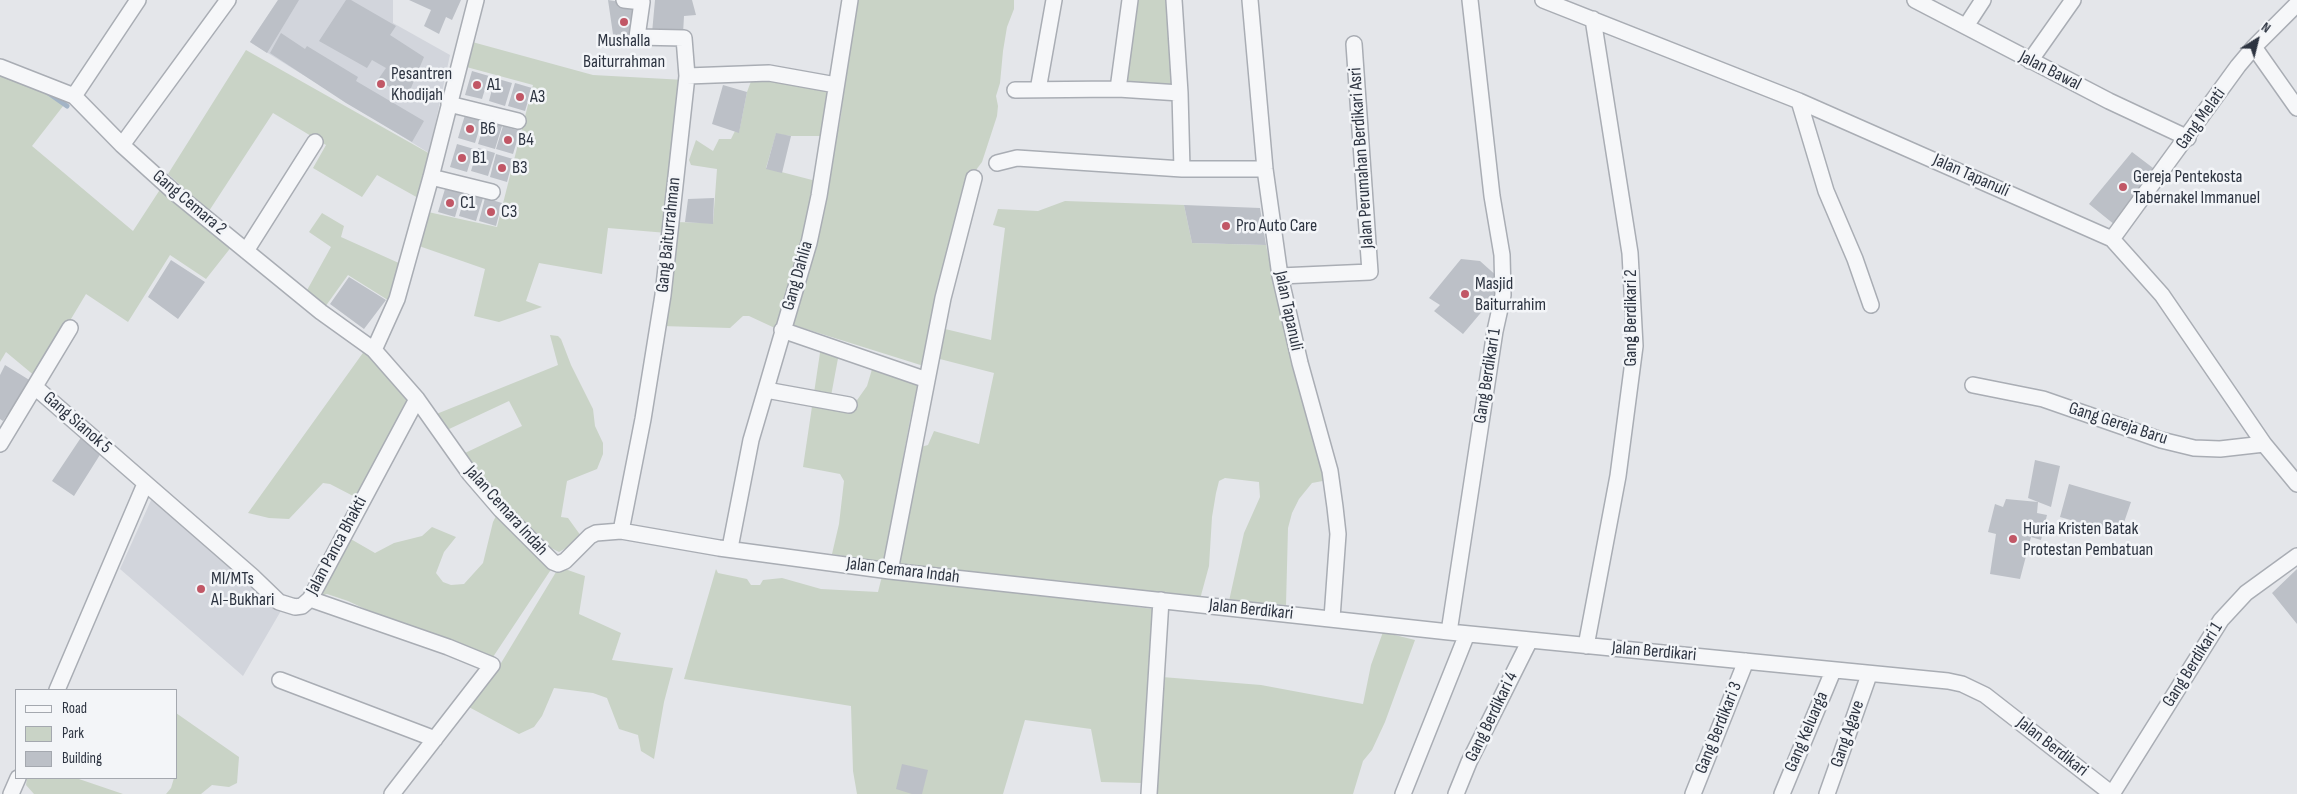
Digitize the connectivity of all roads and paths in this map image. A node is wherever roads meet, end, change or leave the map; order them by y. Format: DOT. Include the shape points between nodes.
graph roads {
  1 [pos="138,0"];
  2 [pos="228,0"];
  3 [pos="476,0"];
  4 [pos="624,0"];
  5 [pos="850,0"];
  6 [pos="1054,0"];
  7 [pos="1130,0"];
  8 [pos="1174,0"];
  9 [pos="1250,0"];
  10 [pos="1470,0"];
  11 [pos="1543,0"];
  12 [pos="1915,0"];
  13 [pos="1983,0"];
  14 [pos="2073,0"];
  15 [pos="2297,4"];
  16 [pos="1593,18"];
  17 [pos="1966,26"];
  18 [pos="1354,44"];
  19 [pos="2254,47"];
  20 [pos="2030,61"];
  21 [pos="0,67"];
  22 [pos="687,76"];
  23 [pos="836,85"];
  24 [pos="1118,89"];
  25 [pos="1015,90"];
  26 [pos="1038,90"];
  27 [pos="1180,93"];
  28 [pos="74,96"];
  29 [pos="1800,101"];
  30 [pos="449,104"];
  31 [pos="2297,108"];
  32 [pos="518,121"];
  33 [pos="2188,138"];
  34 [pos="314,142"];
  35 [pos="122,144"];
  36 [pos="997,162"];
  37 [pos="1182,169"];
  38 [pos="1265,169"];
  39 [pos="431,177"];
  40 [pos="974,178"];
  41 [pos="492,192"];
  42 [pos="2112,239"];
  43 [pos="246,252"];
  44 [pos="1280,276"];
  45 [pos="1871,305"];
  46 [pos="70,328"];
  47 [pos="782,330"];
  48 [pos="374,350"];
  49 [pos="927,380"];
  50 [pos="1973,385"];
  51 [pos="35,387"];
  52 [pos="766,390"];
  53 [pos="416,399"];
  54 [pos="849,405"];
  55 [pos="0,444"];
  56 [pos="2264,444"];
  57 [pos="146,484"];
  58 [pos="2297,484"];
  59 [pos="621,531"];
  60 [pos="730,548"];
  61 [pos="2297,556"];
  62 [pos="890,571"];
  63 [pos="310,599"];
  64 [pos="1161,600"];
  65 [pos="1332,618"];
  66 [pos="1449,632"];
  67 [pos="1467,634"];
  68 [pos="1530,640"];
  69 [pos="1586,646"];
  70 [pos="1746,661"];
  71 [pos="1833,671"];
  72 [pos="1868,674"];
  73 [pos="280,680"];
  74 [pos="57,689"];
  75 [pos="435,739"];
  76 [pos="18,779"];
  77 [pos="11,794"];
  78 [pos="392,794"];
  79 [pos="1148,794"];
  80 [pos="1403,794"];
  81 [pos="1456,794"];
  82 [pos="1693,794"];
  83 [pos="1782,794"];
  84 [pos="1827,794"];
  85 [pos="2112,794"];
  1 -- 28 [label="street"];
  2 -- 35 [label="street"];
  3 -- 30 [label="street"];
  4 -- 22 [label="street, Gang Baiturrahman" via="642,2 637,37 684,38"];
  5 -- 23 [label="street, Gang Dahlia"];
  6 -- 26 [label="street"];
  7 -- 24 [label="street"];
  8 -- 27 [label="street"];
  9 -- 38 [label="street, Jalan Tapanuli"];
  10 -- 66 [label="street, Gang Berdikari 1" via="1492,196 1502,255 1502,295"];
  11 -- 16 [label="street, Jalan Tapanuli"];
  12 -- 17 [label="street, Jalan Bawal"];
  13 -- 17 [label="street"];
  14 -- 20 [label="street"];
  15 -- 19 [label="street, Gang Melati"];
  16 -- 29 [label="street, Jalan Tapanuli"];
  16 -- 69 [label="street, Gang Berdikari 2" via="1630,253 1634,346 1618,476"];
  17 -- 20 [label="street, Jalan Bawal"];
  18 -- 44 [label="street, Jalan Perumahan Berdikari Asri" via="1370,272"];
  19 -- 31 [label="street"];
  19 -- 33 [label="street, Gang Melati"];
  20 -- 33 [label="street, Jalan Bawal"];
  21 -- 28 [label="street, Gang Cemara 2"];
  22 -- 23 [label="street" via="769,73"];
  22 -- 59 [label="street, Gang Baiturrahman" via="663,295"];
  23 -- 47 [label="street, Gang Dahlia" via="809,243"];
  24 -- 26 [label="street"];
  24 -- 27 [label="street"];
  25 -- 26 [label="street"];
  27 -- 37 [label="street"];
  28 -- 35 [label="street, Gang Cemara 2"];
  29 -- 42 [label="street, Jalan Tapanuli"];
  29 -- 45 [label="street" via="1826,191"];
  30 -- 32 [label="street"];
  30 -- 39 [label="street"];
  33 -- 42 [label="street, Gang Melati"];
  34 -- 43 [label="street"];
  35 -- 43 [label="street, Gang Cemara 2"];
  36 -- 37 [label="street" via="1020,158"];
  37 -- 38 [label="street"];
  38 -- 44 [label="street, Jalan Tapanuli"];
  39 -- 41 [label="street"];
  39 -- 48 [label="street" via="397,299"];
  40 -- 49 [label="street" via="943,298"];
  42 -- 56 [label="street, Jalan Tapanuli" via="2162,295"];
  43 -- 48 [label="street, Gang Cemara 2" via="320,312"];
  44 -- 65 [label="street, Jalan Tapanuli" via="1330,471 1338,534"];
  46 -- 51 [label="street"];
  47 -- 49 [label="street"];
  47 -- 52 [label="street, Gang Dahlia"];
  48 -- 53 [label="street, Jalan Cemara Indah"];
  49 -- 62 [label="street"];
  50 -- 56 [label="street, Gang Gereja Baru" via="2043,399 2161,440 2194,448"];
  51 -- 55 [label="street, Gang Sianok 5"];
  51 -- 57 [label="street, Gang Sianok 5"];
  52 -- 54 [label="street"];
  52 -- 60 [label="street, Gang Dahlia" via="751,440"];
  53 -- 59 [label="street, Jalan Cemara Indah" via="500,510 553,562 565,561 596,533"];
  53 -- 63 [label="street, Jalan Panca Bhakti"];
  56 -- 58 [label="street, Jalan Tapanuli"];
  57 -- 63 [label="street, Jalan Panca Bhakti" via="279,602 295,607"];
  57 -- 74 [label="street"];
  59 -- 60 [label="street, Jalan Cemara Indah"];
  60 -- 62 [label="street, Jalan Cemara Indah"];
  61 -- 85 [label="street, Gang Berdikari 1" via="2246,593 2221,620"];
  62 -- 64 [label="street, Jalan Cemara Indah"];
  63 -- 75 [label="street" via="448,647 492,666"];
  64 -- 65 [label="street, Jalan Berdikari"];
  64 -- 79 [label="street"];
  65 -- 66 [label="street, Jalan Berdikari"];
  66 -- 67 [label="street, Jalan Berdikari"];
  67 -- 68 [label="street, Jalan Berdikari"];
  67 -- 80 [label="street"];
  68 -- 69 [label="street, Jalan Berdikari"];
  68 -- 81 [label="street, Gang Berdikari 4"];
  69 -- 70 [label="street, Jalan Berdikari"];
  70 -- 71 [label="street, Jalan Berdikari"];
  70 -- 82 [label="street, Gang Berdikari 3"];
  71 -- 72 [label="street, Jalan Berdikari"];
  71 -- 83 [label="street, Gang Keluarga"];
  72 -- 84 [label="street, Gang Agave"];
  72 -- 85 [label="street, Jalan Berdikari" via="1948,681 1976,690"];
  73 -- 75 [label="street"];
  75 -- 78 [label="street"];
  76 -- 77 [label="street"];
}
